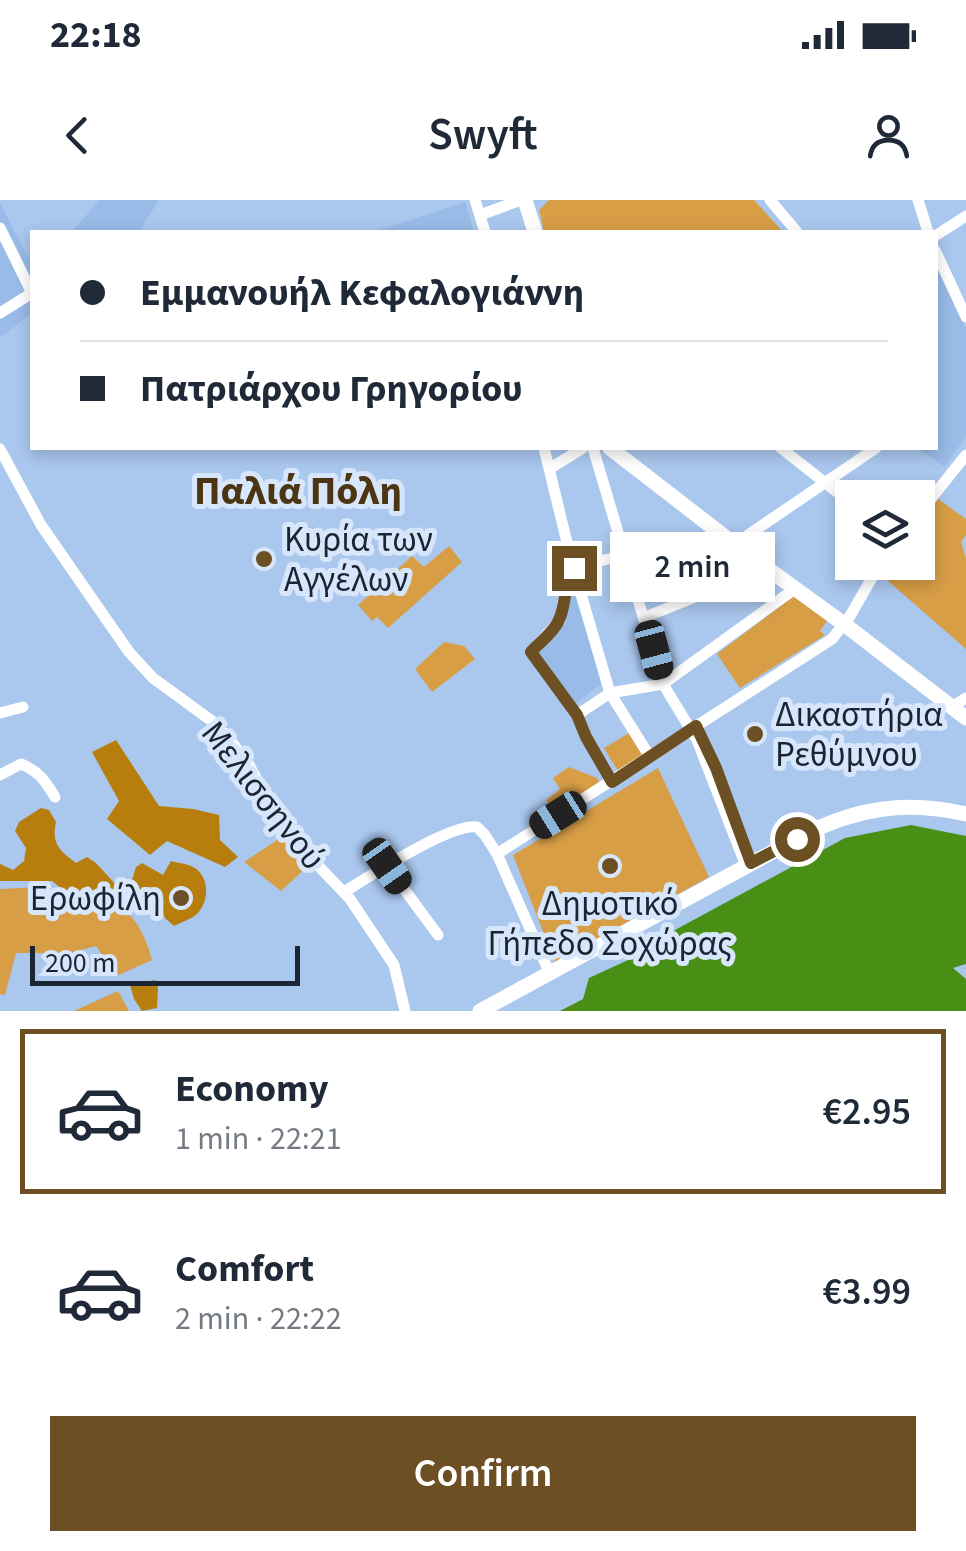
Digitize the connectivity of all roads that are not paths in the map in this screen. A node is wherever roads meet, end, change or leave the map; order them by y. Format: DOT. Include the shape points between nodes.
graph roads {
  1 [pos="475,200"];
  2 [pos="538,200"];
  3 [pos="770,200"];
  4 [pos="918,200"];
  5 [pos="525,205"];
  6 [pos="480,215"];
  7 [pos="966,216"];
  8 [pos="0,228"];
  9 [pos="484,230"];
  10 [pos="534,230"];
  11 [pos="796,230"];
  12 [pos="927,230"];
  13 [pos="938,234"];
  14 [pos="938,256"];
  15 [pos="30,289"];
  16 [pos="30,294"];
  17 [pos="0,313"];
  18 [pos="966,317"];
  19 [pos="0,449"];
  20 [pos="545,450"];
  21 [pos="580,450"];
  22 [pos="594,450"];
  23 [pos="613,450"];
  24 [pos="784,450"];
  25 [pos="873,450"];
  26 [pos="966,454"];
  27 [pos="550,469"];
  28 [pos="825,483"];
  29 [pos="835,491"];
  30 [pos="935,493"];
  31 [pos="738,547"];
  32 [pos="626,554"];
  33 [pos="574,568"];
  34 [pos="871,580"];
  35 [pos="796,588"];
  36 [pos="698,596"];
  37 [pos="645,617"];
  38 [pos="844,624"];
  39 [pos="663,684"];
  40 [pos="610,693"];
  41 [pos="959,702"];
  42 [pos="23,707"];
  43 [pos="0,713"];
  44 [pos="577,715"];
  45 [pos="966,718"];
  46 [pos="694,728"];
  47 [pos="650,756"];
  48 [pos="0,776"];
  49 [pos="612,782"];
  50 [pos="55,797"];
  51 [pos="966,814"];
  52 [pos="496,854"];
  53 [pos="748,865"];
  54 [pos="387,866"];
  55 [pos="344,892"];
  56 [pos="438,935"];
  57 [pos="550,974"];
  58 [pos="405,1011"];
  59 [pos="480,1011"];
  1 -- 6 [label="street"];
  2 -- 5 [label="main road"];
  3 -- 11 [label="street"];
  4 -- 12 [label="street"];
  5 -- 6 [label="street"];
  5 -- 10 [label="main road"];
  6 -- 9 [label="street"];
  7 -- 13 [label="street"];
  8 -- 15 [label="street"];
  14 -- 18 [label="street"];
  16 -- 17 [label="street"];
  19 -- 55 [label="street, Μελισσηνού" via="133,658 216,724 247,761 284,830"];
  20 -- 27 [label="street"];
  21 -- 27 [label="street"];
  22 -- 32 [label="street"];
  23 -- 31 [label="main road"];
  24 -- 28 [label="street"];
  25 -- 28 [label="street"];
  26 -- 30 [label="street"];
  27 -- 33 [label="street"];
  28 -- 29 [label="street"];
  28 -- 31 [label="street"];
  31 -- 35 [label="main road"];
  32 -- 33 [label="street"];
  32 -- 37 [label="street"];
  33 -- 40 [label="street"];
  33 -- 44 [label="street" via="560,620 531,652"];
  34 -- 38 [label="street"];
  35 -- 38 [label="main road"];
  35 -- 39 [label="street"];
  36 -- 37 [label="street"];
  37 -- 39 [label="street"];
  38 -- 41 [label="main road"];
  38 -- 46 [label="street" via="832,639"];
  39 -- 40 [label="street"];
  39 -- 46 [label="street"];
  40 -- 44 [label="street"];
  40 -- 47 [label="street"];
  41 -- 45 [label="main road"];
  42 -- 43 [label="street"];
  44 -- 49 [label="street"];
  46 -- 47 [label="street"];
  46 -- 53 [label="street" via="712,758"];
  47 -- 49 [label="street"];
  48 -- 50 [label="street" via="21,764 32,768"];
  49 -- 52 [label="street"];
  51 -- 53 [label="main road" via="938,807 868,810 821,826"];
  52 -- 54 [label="street" via="473,826"];
  52 -- 57 [label="street"];
  53 -- 57 [label="main road"];
  54 -- 55 [label="street"];
  54 -- 56 [label="street"];
  55 -- 58 [label="street, Μελισσηνού" via="394,965"];
  57 -- 59 [label="main road"];
}
